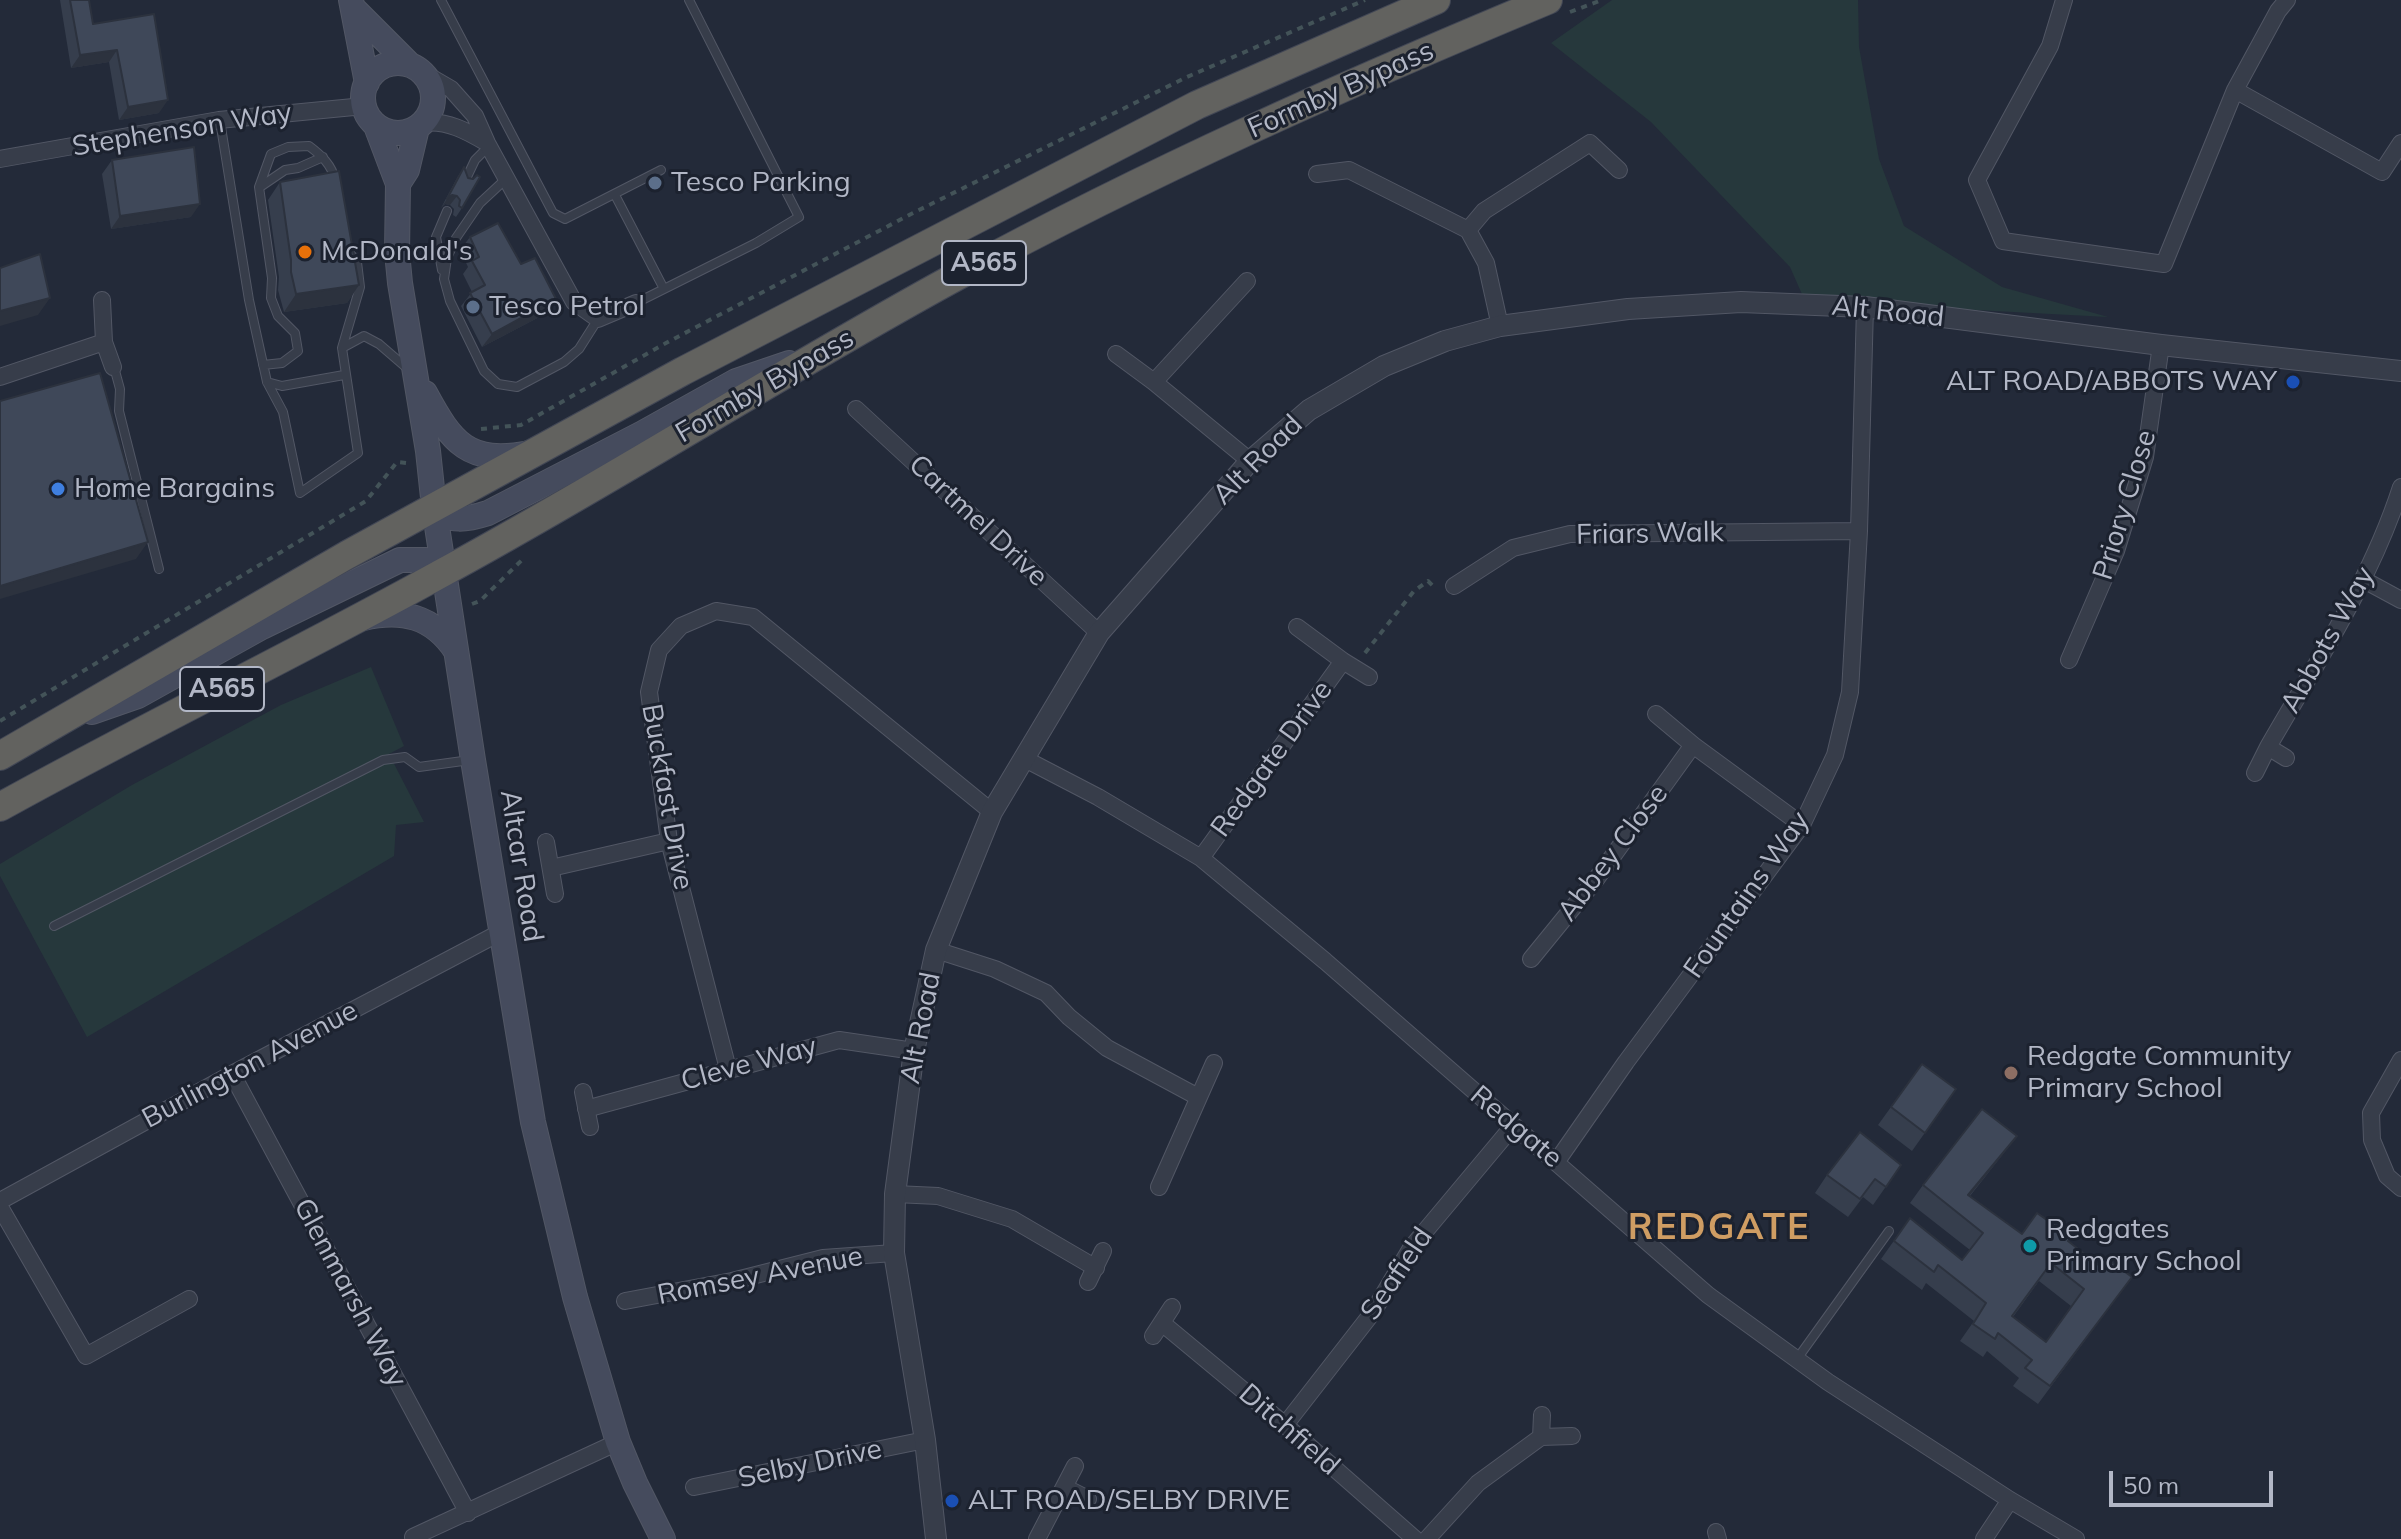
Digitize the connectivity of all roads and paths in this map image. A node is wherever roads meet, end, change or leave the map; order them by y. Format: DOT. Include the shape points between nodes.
graph roads {
  1 [pos="441,0"];
  2 [pos="689,0"];
  3 [pos="1365,0"];
  4 [pos="1436,0"];
  5 [pos="1602,0"];
  6 [pos="2064,0"];
  7 [pos="2287,0"];
  8 [pos="353,5"];
  9 [pos="1556,7"];
  10 [pos="415,68"];
  11 [pos="2235,90"];
  12 [pos="369,105"];
  13 [pos="219,120"];
  14 [pos="420,125"];
  15 [pos="2401,143"];
  16 [pos="488,144"];
  17 [pos="323,157"];
  18 [pos="0,159"];
  19 [pos="661,170"];
  20 [pos="1619,170"];
  21 [pos="1317,174"];
  22 [pos="508,177"];
  23 [pos="465,181"];
  24 [pos="398,184"];
  25 [pos="259,187"];
  26 [pos="336,189"];
  27 [pos="615,195"];
  28 [pos="447,211"];
  29 [pos="1468,230"];
  30 [pos="347,250"];
  31 [pos="444,279"];
  32 [pos="1247,281"];
  33 [pos="664,289"];
  34 [pos="102,300"];
  35 [pos="636,303"];
  36 [pos="1865,307"];
  37 [pos="598,319"];
  38 [pos="1500,326"];
  39 [pos="104,342"];
  40 [pos="2161,345"];
  41 [pos="342,348"];
  42 [pos="821,352"];
  43 [pos="1116,354"];
  44 [pos="263,365"];
  45 [pos="113,367"];
  46 [pos="2401,371"];
  47 [pos="344,375"];
  48 [pos="415,376"];
  49 [pos="0,377"];
  50 [pos="267,382"];
  51 [pos="1154,382"];
  52 [pos="282,386"];
  53 [pos="856,409"];
  54 [pos="283,412"];
  55 [pos="470,430"];
  56 [pos="533,453"];
  57 [pos="1250,461"];
  58 [pos="408,463"];
  59 [pos="2401,487"];
  60 [pos="434,507"];
  61 [pos="1859,531"];
  62 [pos="532,551"];
  63 [pos="159,569"];
  64 [pos="444,572"];
  65 [pos="2364,580"];
  66 [pos="1454,586"];
  67 [pos="2401,600"];
  68 [pos="474,604"];
  69 [pos="351,622"];
  70 [pos="1297,627"];
  71 [pos="1099,633"];
  72 [pos="457,653"];
  73 [pos="2069,660"];
  74 [pos="1348,664"];
  75 [pos="1369,677"];
  76 [pos="1656,714"];
  77 [pos="0,721"];
  78 [pos="52,727"];
  79 [pos="1693,745"];
  80 [pos="2268,747"];
  81 [pos="0,756"];
  82 [pos="1023,758"];
  83 [pos="2286,758"];
  84 [pos="473,760"];
  85 [pos="2255,773"];
  86 [pos="0,807"];
  87 [pos="992,812"];
  88 [pos="1802,825"];
  89 [pos="669,841"];
  90 [pos="546,842"];
  91 [pos="1201,858"];
  92 [pos="551,868"];
  93 [pos="555,894"];
  94 [pos="54,926"];
  95 [pos="501,932"];
  96 [pos="936,950"];
  97 [pos="1531,959"];
  98 [pos="914,1051"];
  99 [pos="2401,1060"];
  100 [pos="1214,1063"];
  101 [pos="728,1069"];
  102 [pos="232,1074"];
  103 [pos="1198,1097"];
  104 [pos="1513,1126"];
  105 [pos="590,1127"];
  106 [pos="1557,1161"];
  107 [pos="1159,1187"];
  108 [pos="2401,1188"];
  109 [pos="895,1194"];
  110 [pos="0,1204"];
  111 [pos="1889,1231"];
  112 [pos="1103,1251"];
  113 [pos="894,1253"];
  114 [pos="189,1299"];
  115 [pos="625,1301"];
  116 [pos="1172,1307"];
  117 [pos="1797,1359"];
  118 [pos="1542,1415"];
  119 [pos="1285,1425"];
  120 [pos="1572,1436"];
  121 [pos="1541,1437"];
  122 [pos="925,1440"];
  123 [pos="618,1442"];
  124 [pos="1075,1466"];
  125 [pos="694,1487"];
  126 [pos="1064,1487"];
  127 [pos="1088,1499"];
  128 [pos="2010,1500"];
  129 [pos="468,1513"];
  130 [pos="413,1537"];
  131 [pos="663,1539"];
  132 [pos="936,1539"];
  133 [pos="1037,1539"];
  134 [pos="1415,1539"];
  135 [pos="1427,1539"];
  136 [pos="1984,1539"];
  137 [pos="2076,1539"];
  1 -- 27 [label="lane" via="553,213 565,219"];
  2 -- 33 [label="lane" via="799,217"];
  3 -- 55 [label="path" via="1187,77 913,213 521,425"];
  4 -- 56 [label="highway, Formby Bypass / A565" via="1197,105"];
  5 -- 9 [label="path"];
  6 -- 11 [label="street" via="2050,46 1977,180 2003,241 2164,264"];
  7 -- 11 [label="street"];
  8 -- 10 [label="main road, Altcar Road"];
  8 -- 12 [label="main road, Altcar Road"];
  9 -- 42 [label="highway, Formby Bypass / A565" via="1419,55 1237,137 962,273"];
  10 -- 12 [label="main road" via="381,68"];
  10 -- 14 [label="main road" via="428,80 432,102"];
  10 -- 16 [label="street" via="460,98"];
  11 -- 15 [label="street" via="2382,172"];
  12 -- 13 [label="street, Stephenson Way"];
  12 -- 14 [label="main road" via="396,133"];
  12 -- 24 [label="main road, Altcar Road"];
  13 -- 18 [label="street, Stephenson Way"];
  13 -- 44 [label="lane"];
  14 -- 16 [label="street" via="453,126"];
  14 -- 24 [label="main road, Altcar Road"];
  16 -- 22 [label="street"];
  16 -- 23 [label="lane"];
  17 -- 25 [label="lane" via="285,170"];
  17 -- 25 [label="lane" via="309,146 271,154"];
  17 -- 26 [label="lane"];
  19 -- 27 [label="lane"];
  20 -- 29 [label="street" via="1590,143 1484,211"];
  21 -- 29 [label="street" via="1349,170"];
  22 -- 31 [label="lane" via="480,203 456,238"];
  22 -- 37 [label="street" via="574,302"];
  24 -- 48 [label="main road, Altcar Road" via="397,252"];
  25 -- 44 [label="lane" via="271,298 278,316 295,333 298,351 282,363"];
  27 -- 33 [label="lane"];
  28 -- 31 [label="lane" via="436,237"];
  29 -- 38 [label="street" via="1486,263"];
  30 -- 41 [label="lane" via="357,262 360,287"];
  31 -- 37 [label="lane" via="484,371 498,384 517,387 564,362"];
  32 -- 51 [label="street"];
  33 -- 35 [label="lane"];
  34 -- 39 [label="street"];
  35 -- 37 [label="street"];
  36 -- 38 [label="street, Alt Road" via="1741,302 1628,309"];
  36 -- 40 [label="street, Alt Road"];
  36 -- 61 [label="street, Fountains Way"];
  38 -- 57 [label="street, Alt Road" via="1384,366 1309,410"];
  39 -- 45 [label="street"];
  39 -- 49 [label="street"];
  40 -- 46 [label="street, Alt Road"];
  40 -- 73 [label="street, Priory Close" via="2145,457 2116,551"];
  41 -- 47 [label="lane"];
  41 -- 48 [label="lane" via="364,336"];
  42 -- 60 [label="main road" via="736,381 488,513 448,518"];
  42 -- 64 [label="highway, Formby Bypass / A565"];
  43 -- 51 [label="street"];
  44 -- 50 [label="lane"];
  45 -- 63 [label="lane"];
  47 -- 52 [label="lane"];
  47 -- 54 [label="lane" via="358,453 300,493"];
  48 -- 56 [label="main road" via="446,430 462,445 493,455"];
  48 -- 60 [label="main road, Altcar Road"];
  50 -- 52 [label="lane"];
  50 -- 54 [label="lane"];
  51 -- 57 [label="street"];
  52 -- 54 [label="lane"];
  53 -- 71 [label="street, Cartmel Drive"];
  56 -- 60 [label="highway, Formby Bypass / A565"];
  57 -- 71 [label="street, Alt Road"];
  58 -- 77 [label="path" via="397,462 366,501"];
  59 -- 65 [label="street, Abbots Way"];
  60 -- 64 [label="main road, Altcar Road"];
  60 -- 78 [label="highway, Formby Bypass / A565"];
  61 -- 66 [label="street, Friars Walk" via="1570,534 1513,548"];
  61 -- 88 [label="street, Fountains Way" via="1850,692 1835,755"];
  62 -- 68 [label="path"];
  64 -- 69 [label="highway, Formby Bypass / A565"];
  64 -- 72 [label="main road, Altcar Road"];
  64 -- 78 [label="main road" via="426,560 400,560 262,627 138,696"];
  65 -- 67 [label="street"];
  65 -- 80 [label="street, Abbots Way"];
  66 -- 74 [label="path" via="1443,597 1428,581 1414,591"];
  69 -- 72 [label="main road" via="387,614 417,618 439,630"];
  69 -- 86 [label="highway, Formby Bypass / A565"];
  70 -- 74 [label="street, Redgate Drive"];
  71 -- 82 [label="street, Alt Road"];
  72 -- 84 [label="main road, Altcar Road"];
  74 -- 75 [label="street, Redgate Drive"];
  74 -- 91 [label="street, Redgate Drive"];
  76 -- 79 [label="street"];
  78 -- 81 [label="highway, Formby Bypass / A565"];
  79 -- 88 [label="street"];
  79 -- 97 [label="street, Abbey Close"];
  80 -- 83 [label="street, Abbots Way"];
  80 -- 85 [label="street, Abbots Way"];
  82 -- 87 [label="street, Alt Road"];
  82 -- 91 [label="street, Redgate"];
  84 -- 94 [label="lane" via="419,767 405,757 383,760"];
  84 -- 95 [label="main road, Altcar Road"];
  87 -- 89 [label="street, Buckfast Drive" via="753,617 716,611 681,626 659,650 649,692"];
  87 -- 96 [label="street, Alt Road"];
  88 -- 106 [label="street, Fountains Way"];
  89 -- 92 [label="street"];
  89 -- 101 [label="street, Buckfast Drive"];
  90 -- 92 [label="street"];
  91 -- 104 [label="street, Redgate"];
  92 -- 93 [label="street"];
  95 -- 102 [label="street, Burlington Avenue"];
  95 -- 123 [label="main road, Altcar Road" via="533,1122 575,1297"];
  96 -- 98 [label="street, Alt Road"];
  96 -- 103 [label="street" via="1046,993 1107,1048"];
  98 -- 101 [label="street, Cleve Way" via="839,1040"];
  98 -- 109 [label="street, Alt Road"];
  99 -- 108 [label="street" via="2371,1113 2372,1140 2387,1176"];
  100 -- 103 [label="street"];
  101 -- 105 [label="street, Cleve Way" via="585,1100"];
  102 -- 110 [label="street, Burlington Avenue"];
  102 -- 129 [label="street, Glenmarsh Way"];
  103 -- 107 [label="street"];
  104 -- 106 [label="street, Redgate"];
  104 -- 119 [label="street, Seafield" via="1411,1248 1373,1312"];
  106 -- 117 [label="street, Redgate" via="1708,1295"];
  109 -- 112 [label="street" via="938,1196 1012,1219 1092,1275"];
  109 -- 113 [label="street, Alt Road"];
  110 -- 114 [label="street" via="86,1356"];
  111 -- 117 [label="lane"];
  113 -- 115 [label="street, Romsey Avenue" via="823,1258"];
  113 -- 122 [label="street, Alt Road"];
  116 -- 119 [label="street, Ditchfield" via="1157,1330"];
  117 -- 128 [label="street, Redgate"];
  118 -- 121 [label="street"];
  119 -- 134 [label="street, Ditchfield"];
  120 -- 121 [label="street"];
  121 -- 135 [label="street" via="1478,1483"];
  122 -- 125 [label="street, Selby Drive"];
  122 -- 132 [label="street, Alt Road"];
  123 -- 129 [label="street"];
  123 -- 131 [label="main road, Altcar Road"];
  124 -- 126 [label="street"];
  126 -- 127 [label="street"];
  126 -- 133 [label="street"];
  128 -- 136 [label="street"];
  128 -- 137 [label="street, Redgate"];
  129 -- 130 [label="street"];
}
